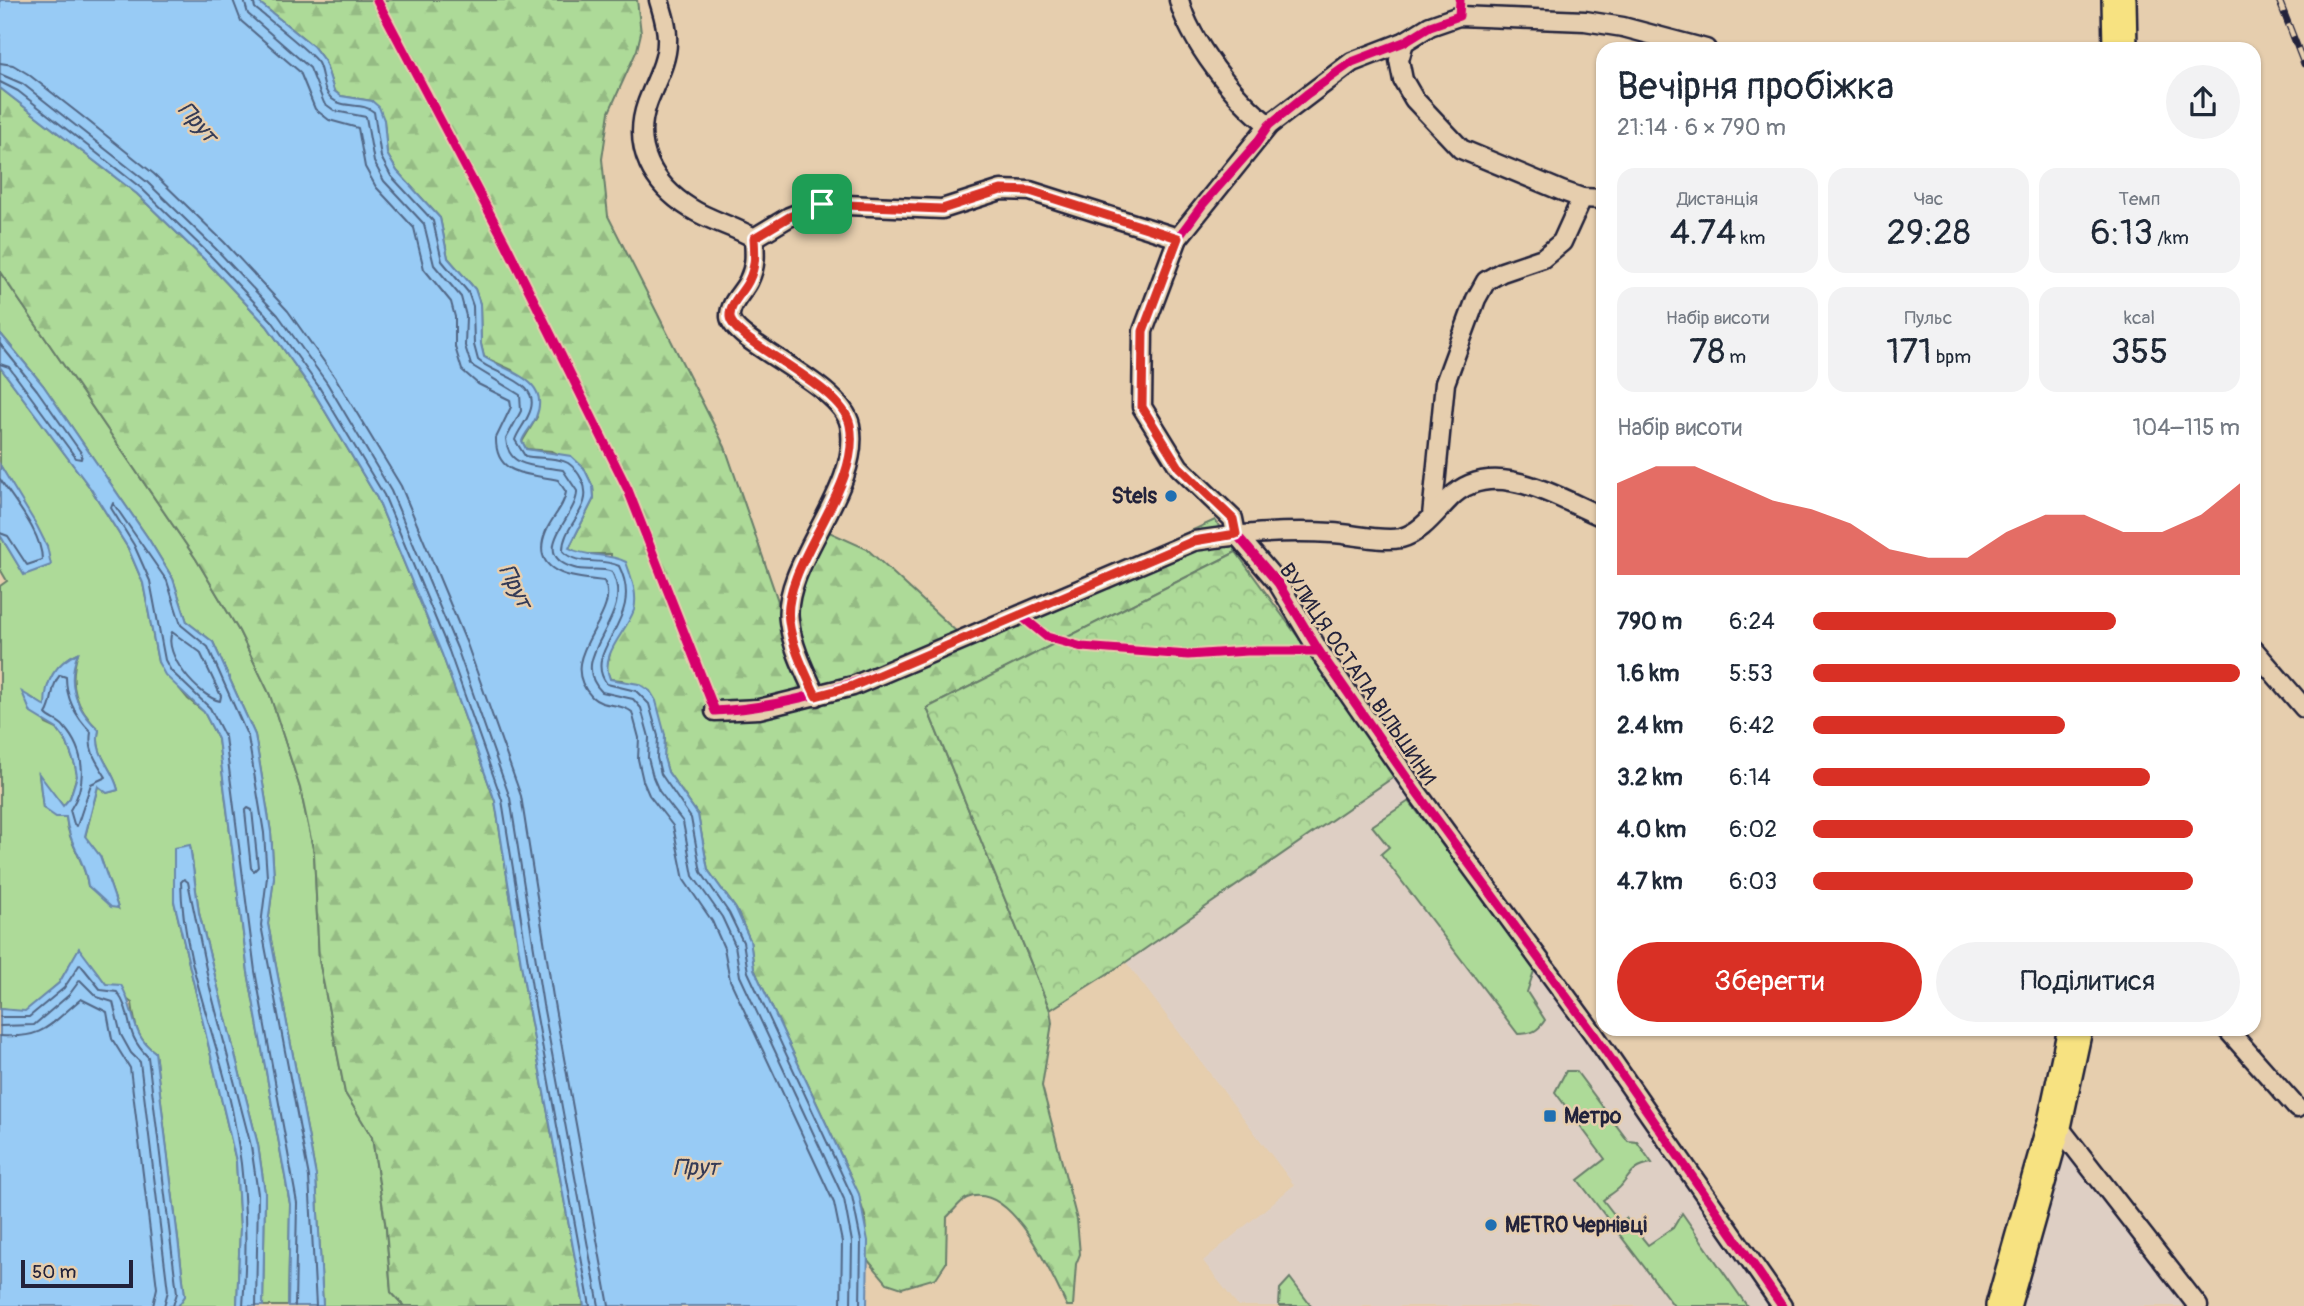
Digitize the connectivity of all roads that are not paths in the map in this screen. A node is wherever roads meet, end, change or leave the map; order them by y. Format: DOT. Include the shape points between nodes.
graph roads {
  1 [pos="659,0"];
  2 [pos="1179,0"];
  3 [pos="2119,0"];
  4 [pos="1460,8"];
  5 [pos="1404,42"];
  6 [pos="1680,42"];
  7 [pos="2120,42"];
  8 [pos="1269,125"];
  9 [pos="1582,198"];
  10 [pos="1596,199"];
  11 [pos="754,238"];
  12 [pos="1178,238"];
  13 [pos="1596,514"];
  14 [pos="1432,516"];
  15 [pos="1236,534"];
  16 [pos="2261,658"];
  17 [pos="816,696"];
  18 [pos="2304,708"];
  19 [pos="715,711"];
  20 [pos="2073,1036"];
  21 [pos="2233,1036"];
  22 [pos="2297,1108"];
  23 [pos="2054,1122"];
  24 [pos="1782,1306"];
  25 [pos="2003,1306"];
  26 [pos="2198,1306"];
  1 -- 11 [label="street" via="668,44 640,137 648,167 668,191 692,209"];
  2 -- 8 [label="street" via="1205,54 1257,117"];
  3 -- 7 [label="highway"];
  4 -- 5 [label="street, ВУЛИЦЯ ОСТАПА ВІЛЬШИНИ"];
  4 -- 6 [label="street" via="1585,21"];
  5 -- 8 [label="street, ВУЛИЦЯ ОСТАПА ВІЛЬШИНИ" via="1352,62"];
  5 -- 9 [label="street" via="1399,60 1403,80 1414,99 1461,149"];
  8 -- 12 [label="street, ВУЛИЦЯ ОСТАПА ВІЛЬШИНИ"];
  9 -- 10 [label="street"];
  9 -- 14 [label="street" via="1562,242 1543,258 1486,281 1476,299 1445,383"];
  11 -- 12 [label="street" via="822,204 942,209 1001,190 1030,191"];
  11 -- 17 [label="street" via="756,259 730,316 734,329 844,408 850,424 852,444 842,482 794,588 788,618 797,654"];
  12 -- 15 [label="street, ВУЛИЦЯ ОСТАПА ВІЛЬШИНИ" via="1143,331 1142,407 1179,467 1233,519"];
  13 -- 14 [label="street" via="1503,479 1460,488"];
  14 -- 15 [label="street" via="1400,538"];
  15 -- 17 [label="street" via="1194,541 853,686"];
  15 -- 24 [label="street, ВУЛИЦЯ ОСТАПА ВІЛЬШИНИ" via="1278,583 1416,792 1593,1033"];
  16 -- 18 [label="street"];
  17 -- 19 [label="street" via="760,709"];
  20 -- 23 [label="highway"];
  21 -- 22 [label="street"];
  23 -- 25 [label="highway"];
  23 -- 26 [label="street"];
}
